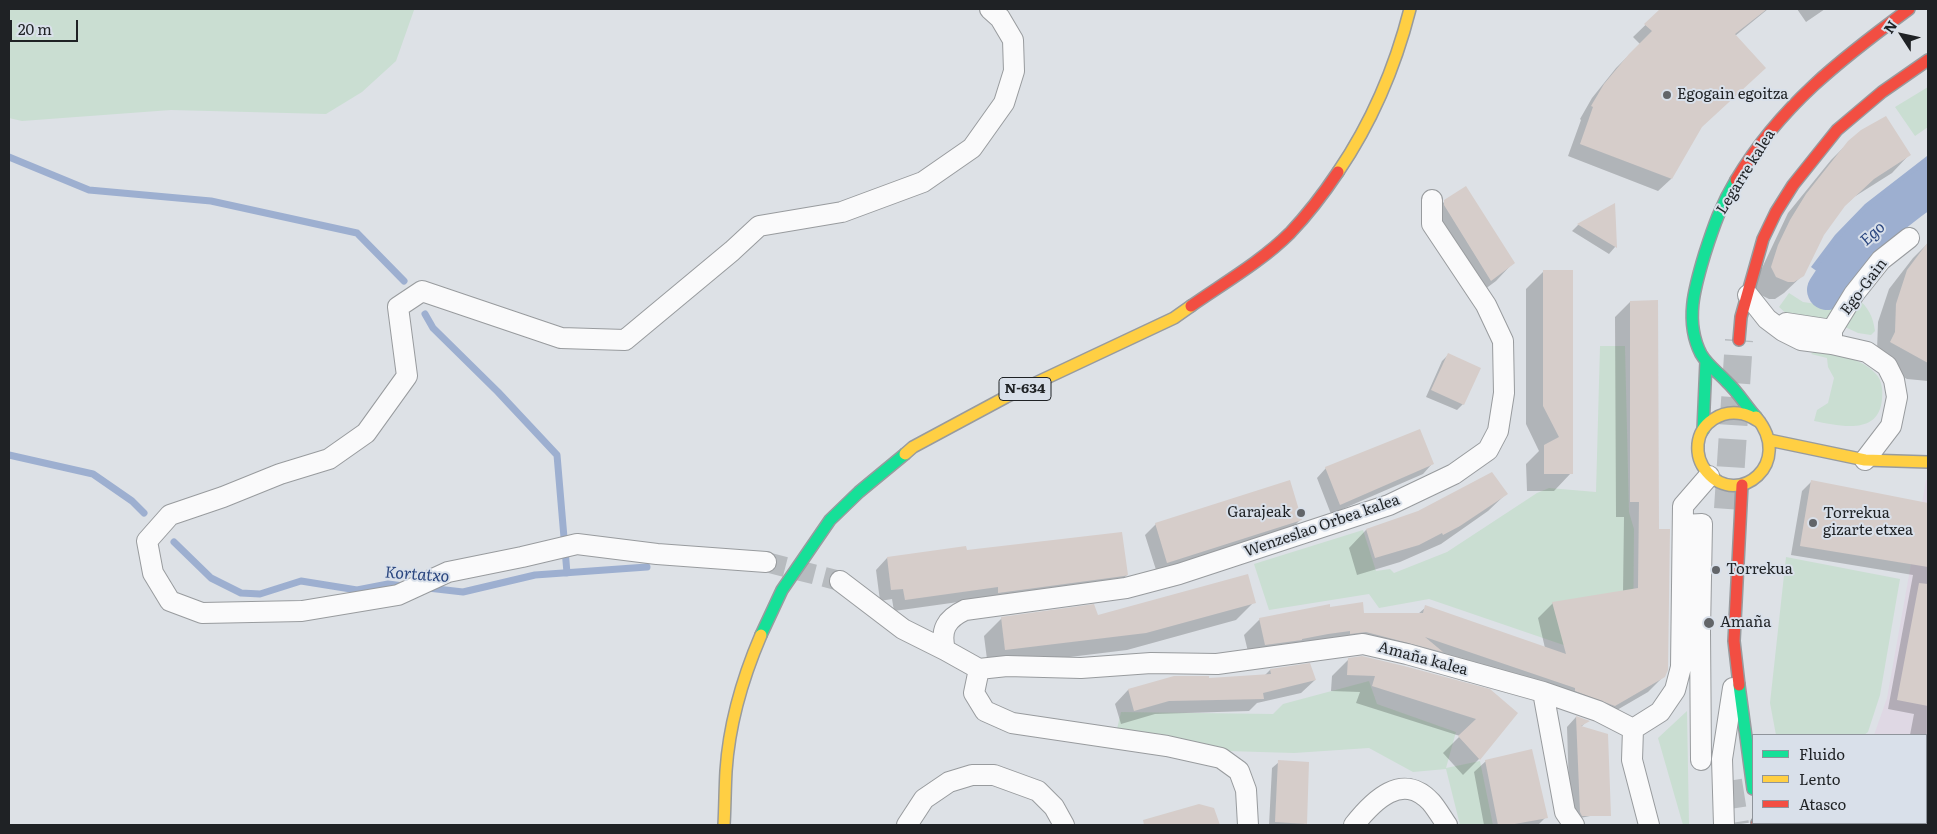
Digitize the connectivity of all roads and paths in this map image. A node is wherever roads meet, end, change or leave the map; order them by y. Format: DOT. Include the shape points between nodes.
graph roads {
  1 [pos="990,9"];
  2 [pos="1410,9"];
  3 [pos="1909,9"];
  4 [pos="1928,60"];
  5 [pos="1432,200"];
  6 [pos="1909,238"];
  7 [pos="1748,295"];
  8 [pos="1786,323"];
  9 [pos="1832,337"];
  10 [pos="1739,340"];
  11 [pos="1706,361"];
  12 [pos="1760,422"];
  13 [pos="1702,430"];
  14 [pos="1769,440"];
  15 [pos="1865,460"];
  16 [pos="1928,462"];
  17 [pos="1710,476"];
  18 [pos="1742,485"];
  19 [pos="1683,525"];
  20 [pos="766,562"];
  21 [pos="840,581"];
  22 [pos="945,650"];
  23 [pos="1736,666"];
  24 [pos="979,669"];
  25 [pos="1543,692"];
  26 [pos="1633,729"];
  27 [pos="1701,760"];
  28 [pos="1752,782"];
  29 [pos="724,825"];
  30 [pos="907,825"];
  31 [pos="1064,825"];
  32 [pos="1248,825"];
  33 [pos="1354,825"];
  34 [pos="1447,825"];
  35 [pos="1574,825"];
  36 [pos="1648,825"];
  37 [pos="1724,825"];
  1 -- 20 [label="street" via="1000,18 1013,40 1014,71 1004,103 972,148 922,182 842,212 759,226 625,340 561,338 422,292 398,307 407,376 366,433 329,459 170,515 148,541 153,573 170,601 202,613 302,611 398,595 448,572 578,544"];
  2 -- 29 [label="main road, N-634" via="1401,44 1368,123 1325,192 1290,233 1252,264 1174,318 1006,397 912,447 830,520 782,590 752,656 735,716 726,770"];
  3 -- 11 [label="main road, Legarre kalea" via="1794,102 1736,182 1716,220 1698,273 1692,308 1694,334"];
  4 -- 7 [label="main road" via="1882,92 1837,130 1793,185 1763,239"];
  5 -- 22 [label="street, Wenzeslao Orbea kalea" via="1432,224 1486,305 1503,341 1504,394 1498,431 1488,450 1454,474 1389,505 1179,574 1126,588 965,610 946,625 942,638"];
  6 -- 9 [label="street, Ego-Gain" via="1881,260 1854,294"];
  7 -- 9 [label="street" via="1766,319 1783,331 1801,340"];
  7 -- 10 [label="main road" via="1741,317"];
  8 -- 9 [label="street"];
  9 -- 15 [label="street" via="1867,352 1887,366 1894,380 1896,397 1891,426"];
  11 -- 12 [label="main road"];
  11 -- 13 [label="main road"];
  12 -- 13 [label="main road" via="1740,412 1728,412 1717,416"];
  12 -- 14 [label="main road"];
  13 -- 17 [label="main road" via="1697,446 1698,459"];
  14 -- 15 [label="main road"];
  14 -- 18 [label="main road" via="1767,466 1760,475"];
  15 -- 16 [label="main road"];
  17 -- 18 [label="main road" via="1724,484"];
  17 -- 19 [label="street" via="1683,506"];
  18 -- 23 [label="main road" via="1734,641"];
  19 -- 26 [label="street" via="1681,667 1675,690 1660,712"];
  19 -- 27 [label="street" via="1702,524"];
  21 -- 22 [label="street" via="903,629"];
  22 -- 24 [label="street"];
  23 -- 28 [label="main road"];
  23 -- 37 [label="street" via="1722,760"];
  24 -- 25 [label="street, Amaña kalea" via="1217,664 1363,644"];
  24 -- 32 [label="street" via="974,693 985,711 1012,723 1167,746 1221,758 1239,771 1246,790"];
  25 -- 26 [label="street, Amaña kalea" via="1598,711"];
  25 -- 35 [label="street" via="1565,812"];
  26 -- 36 [label="street" via="1632,760"];
  30 -- 31 [label="street" via="924,799 949,782 972,775 994,775 1038,791 1054,807"];
  33 -- 34 [label="street" via="1371,804 1396,789 1414,790 1430,802"];
}
